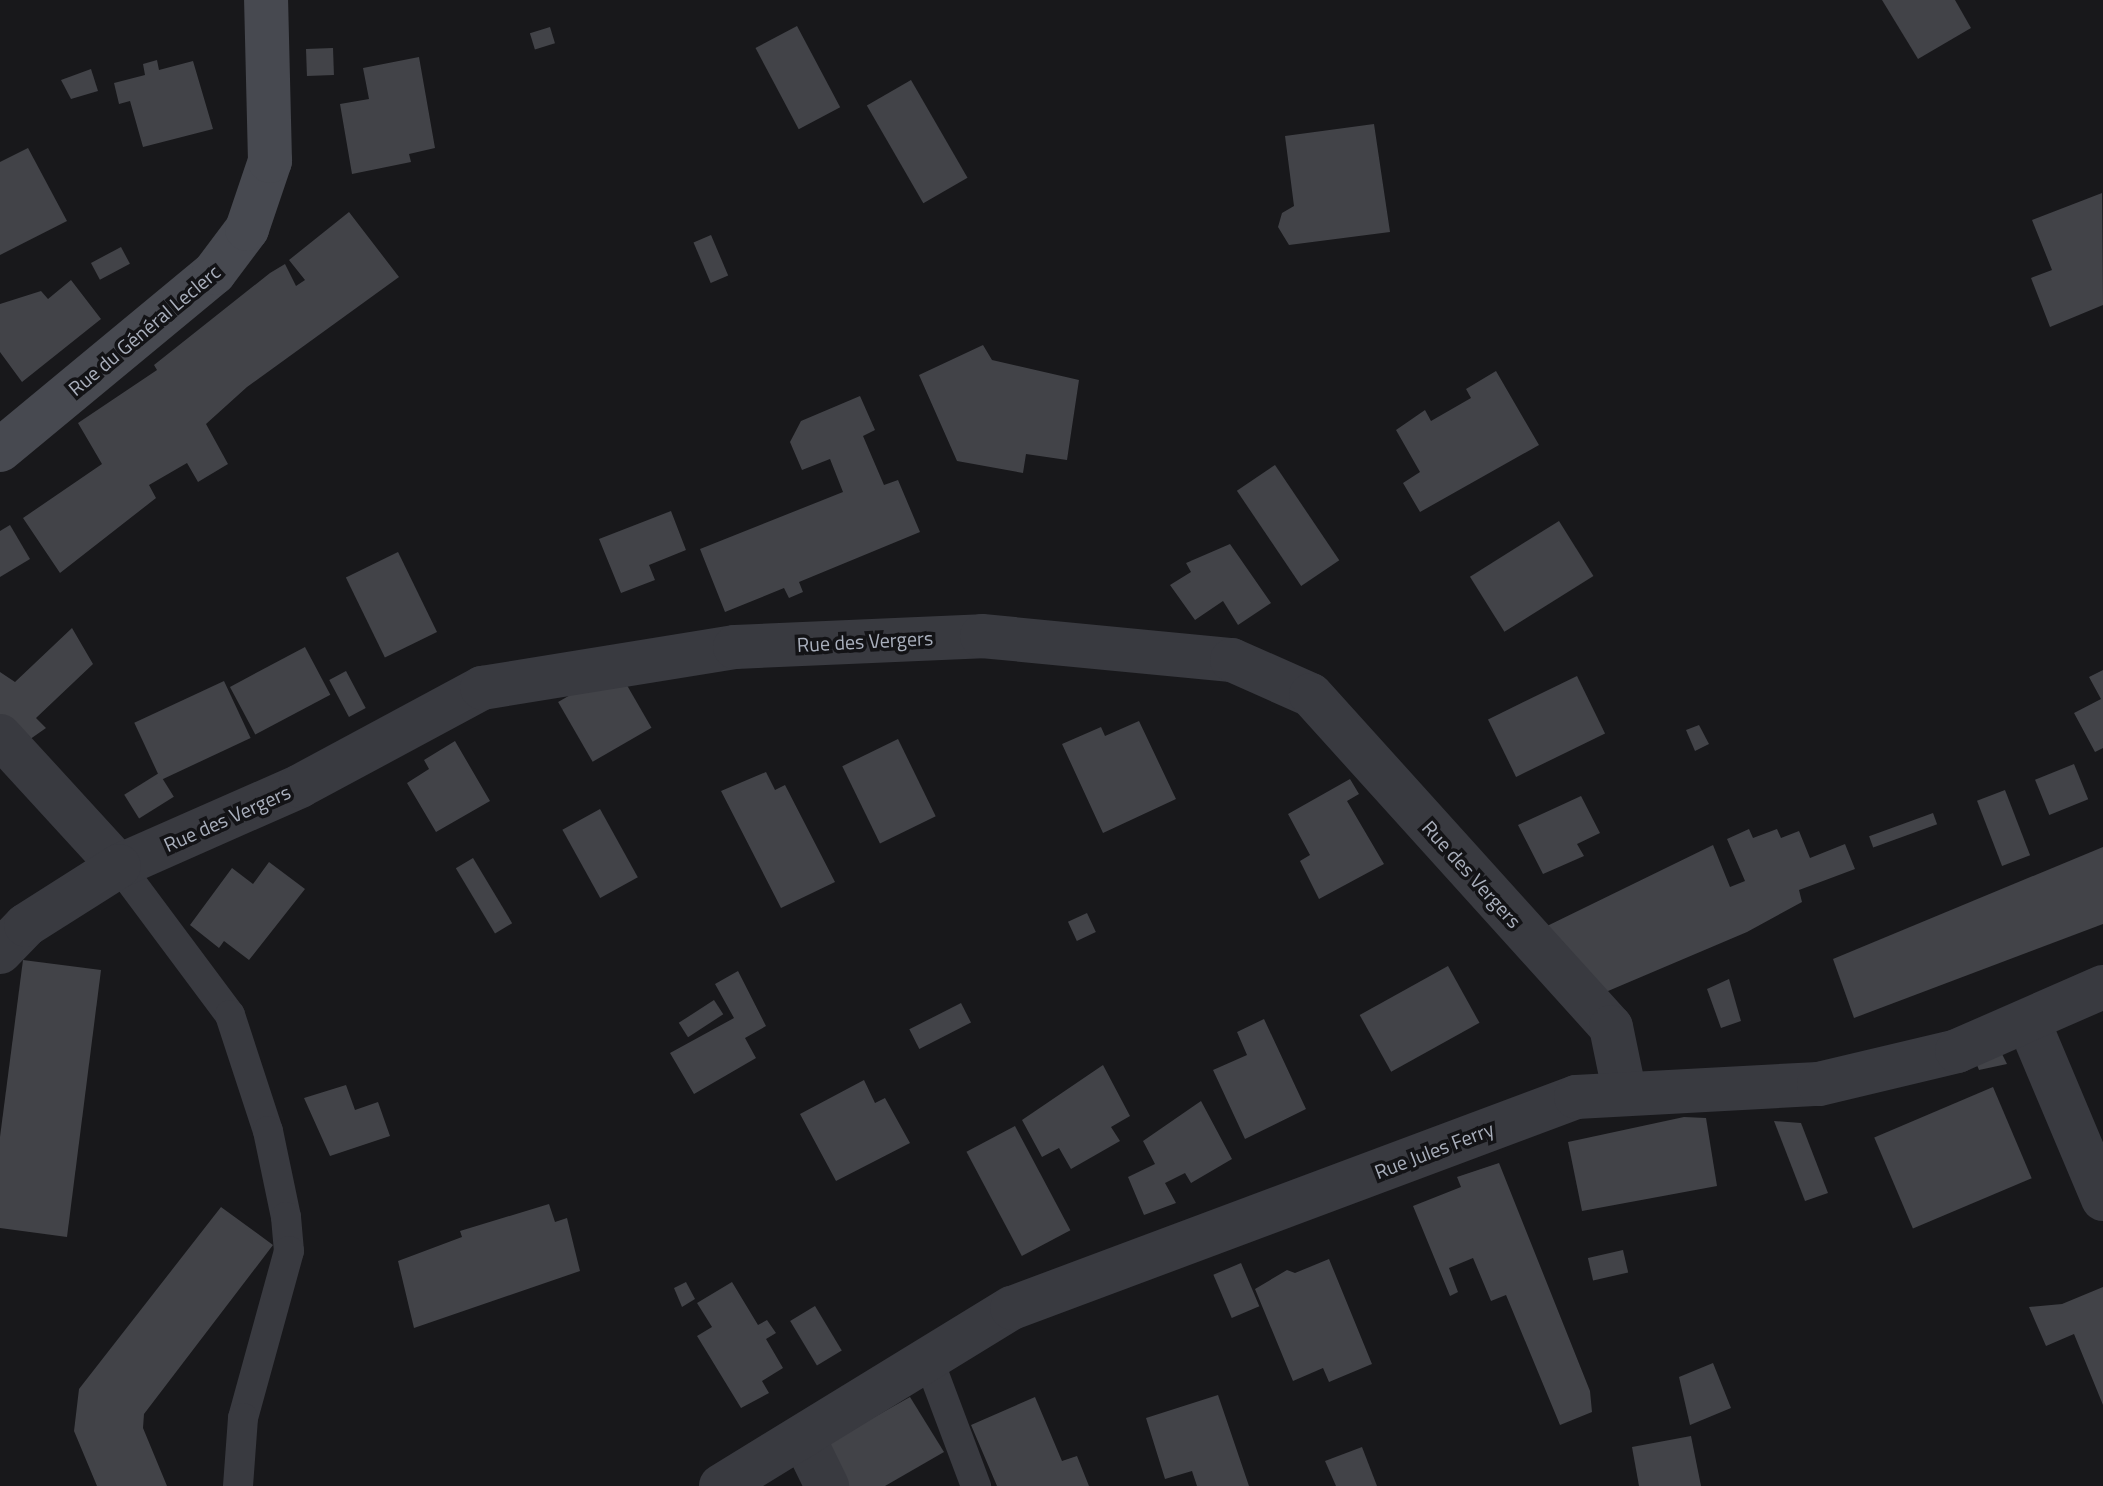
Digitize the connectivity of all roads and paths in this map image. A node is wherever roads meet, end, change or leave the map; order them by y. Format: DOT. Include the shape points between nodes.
graph roads {
  1 [pos="266,0"];
  2 [pos="0,450"];
  3 [pos="0,736"];
  4 [pos="119,866"];
  5 [pos="0,952"];
  6 [pos="2103,987"];
  7 [pos="2029,1023"];
  8 [pos="1624,1090"];
  9 [pos="2103,1199"];
  10 [pos="929,1361"];
  11 [pos="803,1437"];
  12 [pos="238,1486"];
  13 [pos="721,1486"];
  14 [pos="827,1486"];
  15 [pos="976,1486"];
  1 -- 2 [label="main road, Rue du Général Leclerc" via="270,161 247,229 214,273"];
  3 -- 4 [label="street"];
  4 -- 5 [label="street, Rue des Vergers" via="26,925"];
  4 -- 8 [label="street, Rue des Vergers" via="300,786 482,688 735,647 982,636 1163,649 1232,660 1311,695 1611,1027"];
  4 -- 12 [label="lane" via="230,1015 268,1131 286,1217 289,1251 243,1418"];
  6 -- 7 [label="street, Rue Jules Ferry"];
  7 -- 8 [label="street, Rue Jules Ferry" via="1957,1051 1819,1084"];
  7 -- 9 [label="street"];
  8 -- 10 [label="street, Rue Jules Ferry" via="1576,1097 1012,1308"];
  10 -- 11 [label="street, Rue Jules Ferry"];
  10 -- 15 [label="lane"];
  11 -- 13 [label="street, Rue Jules Ferry"];
  11 -- 14 [label="street"];
}
